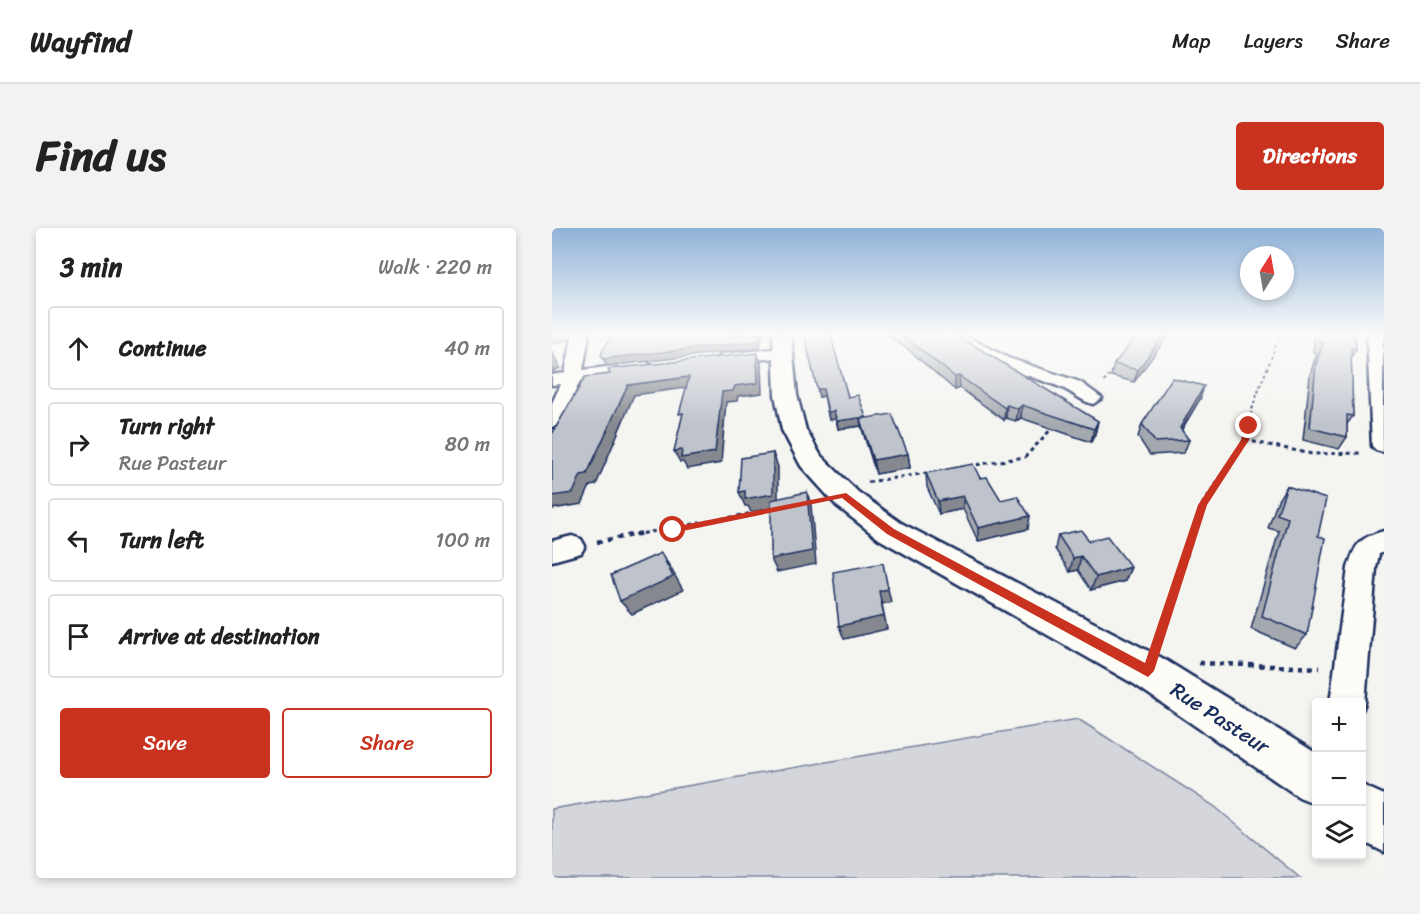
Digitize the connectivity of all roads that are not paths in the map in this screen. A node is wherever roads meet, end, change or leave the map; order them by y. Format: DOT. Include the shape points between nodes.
graph roads {
  1 [pos="570,364"];
  2 [pos="786,364"];
  3 [pos="1014,364"];
  4 [pos="1379,364"];
  5 [pos="666,365"];
  6 [pos="561,378"];
  7 [pos="1093,398"];
  8 [pos="1382,401"];
  9 [pos="552,421"];
  10 [pos="1383,446"];
  11 [pos="1384,540"];
  12 [pos="1348,698"];
  13 [pos="1312,777"];
  14 [pos="1366,813"];
  15 [pos="1384,826"];
  1 -- 6 [label="street"];
  2 -- 13 [label="street, Rue Pasteur" via="794,429 815,466 890,531 1148,671"];
  3 -- 7 [label="street" via="1078,387"];
  4 -- 8 [label="street"];
  5 -- 6 [label="street"];
  6 -- 9 [label="street" via="568,392"];
  8 -- 10 [label="street"];
  11 -- 12 [label="street" via="1367,549 1362,568"];
  14 -- 15 [label="street"];
}
